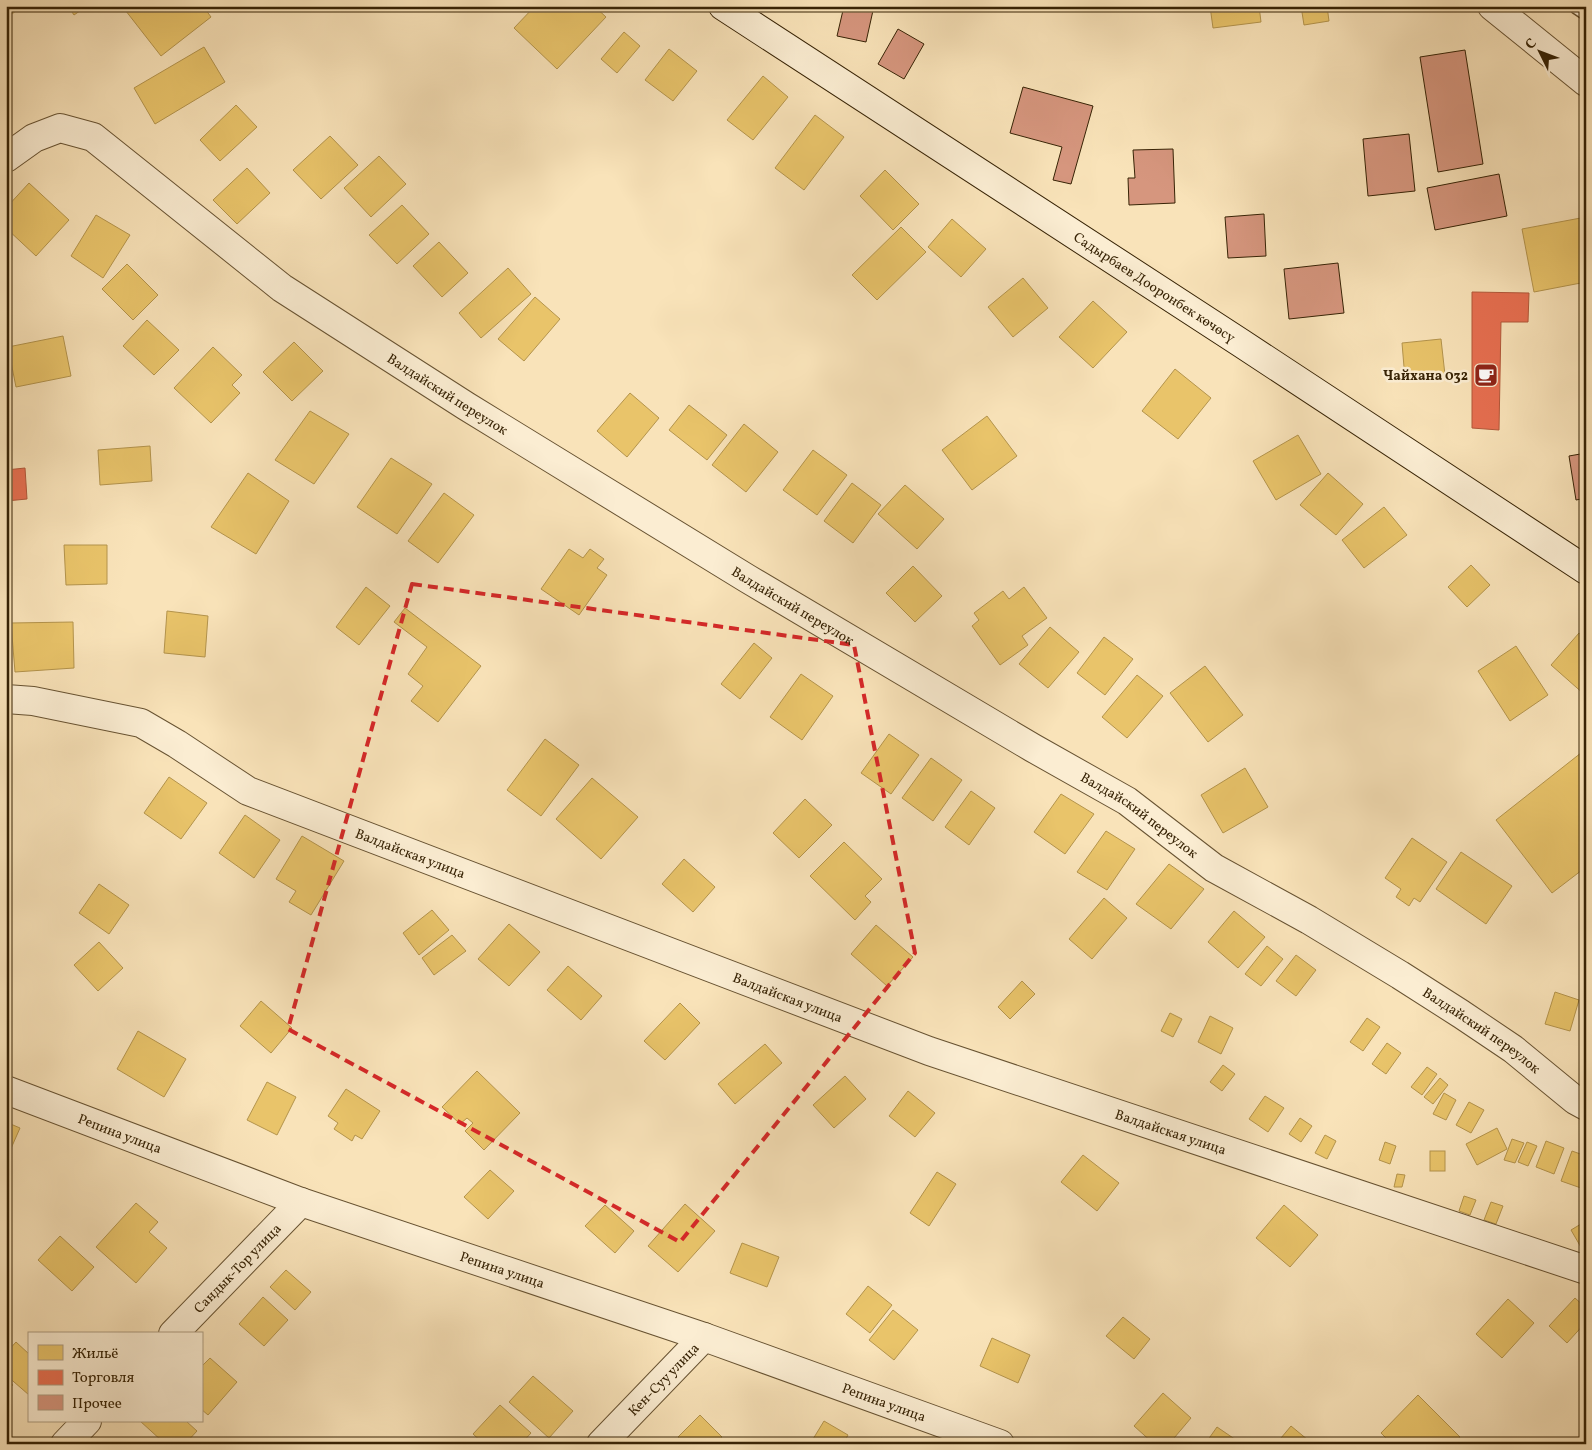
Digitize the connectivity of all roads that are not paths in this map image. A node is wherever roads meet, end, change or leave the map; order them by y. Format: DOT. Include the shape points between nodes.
graph roads {
  1 [pos="723,6"];
  2 [pos="1492,6"];
  3 [pos="1577,6"];
  4 [pos="1586,12"];
  5 [pos="1586,82"];
  6 [pos="6,158"];
  7 [pos="1586,570"];
  8 [pos="6,699"];
  9 [pos="6,1090"];
  10 [pos="1586,1106"];
  11 [pos="301,1202"];
  12 [pos="1586,1270"];
  13 [pos="174,1332"];
  14 [pos="704,1337"];
  15 [pos="86,1422"];
  16 [pos="65,1444"];
  17 [pos="601,1444"];
  18 [pos="1000,1444"];
  1 -- 7 [label="street, Садырбаев Дооронбек көчөсү"];
  2 -- 5 [label="street"];
  3 -- 4 [label="lane"];
  6 -- 10 [label="street, Валдайский переулок" via="34,138 60,128 93,137 291,294 739,574 1127,801 1214,868 1309,920 1461,1014 1513,1049"];
  8 -- 12 [label="street, Валдайская улица" via="33,701 141,723 248,791 929,1051"];
  9 -- 11 [label="street, Репина улица"];
  11 -- 13 [label="street, Сандык-Тор улица"];
  11 -- 14 [label="street, Репина улица"];
  14 -- 17 [label="street, Кен-Суу улица"];
  14 -- 18 [label="street, Репина улица"];
  15 -- 16 [label="street"];
}
